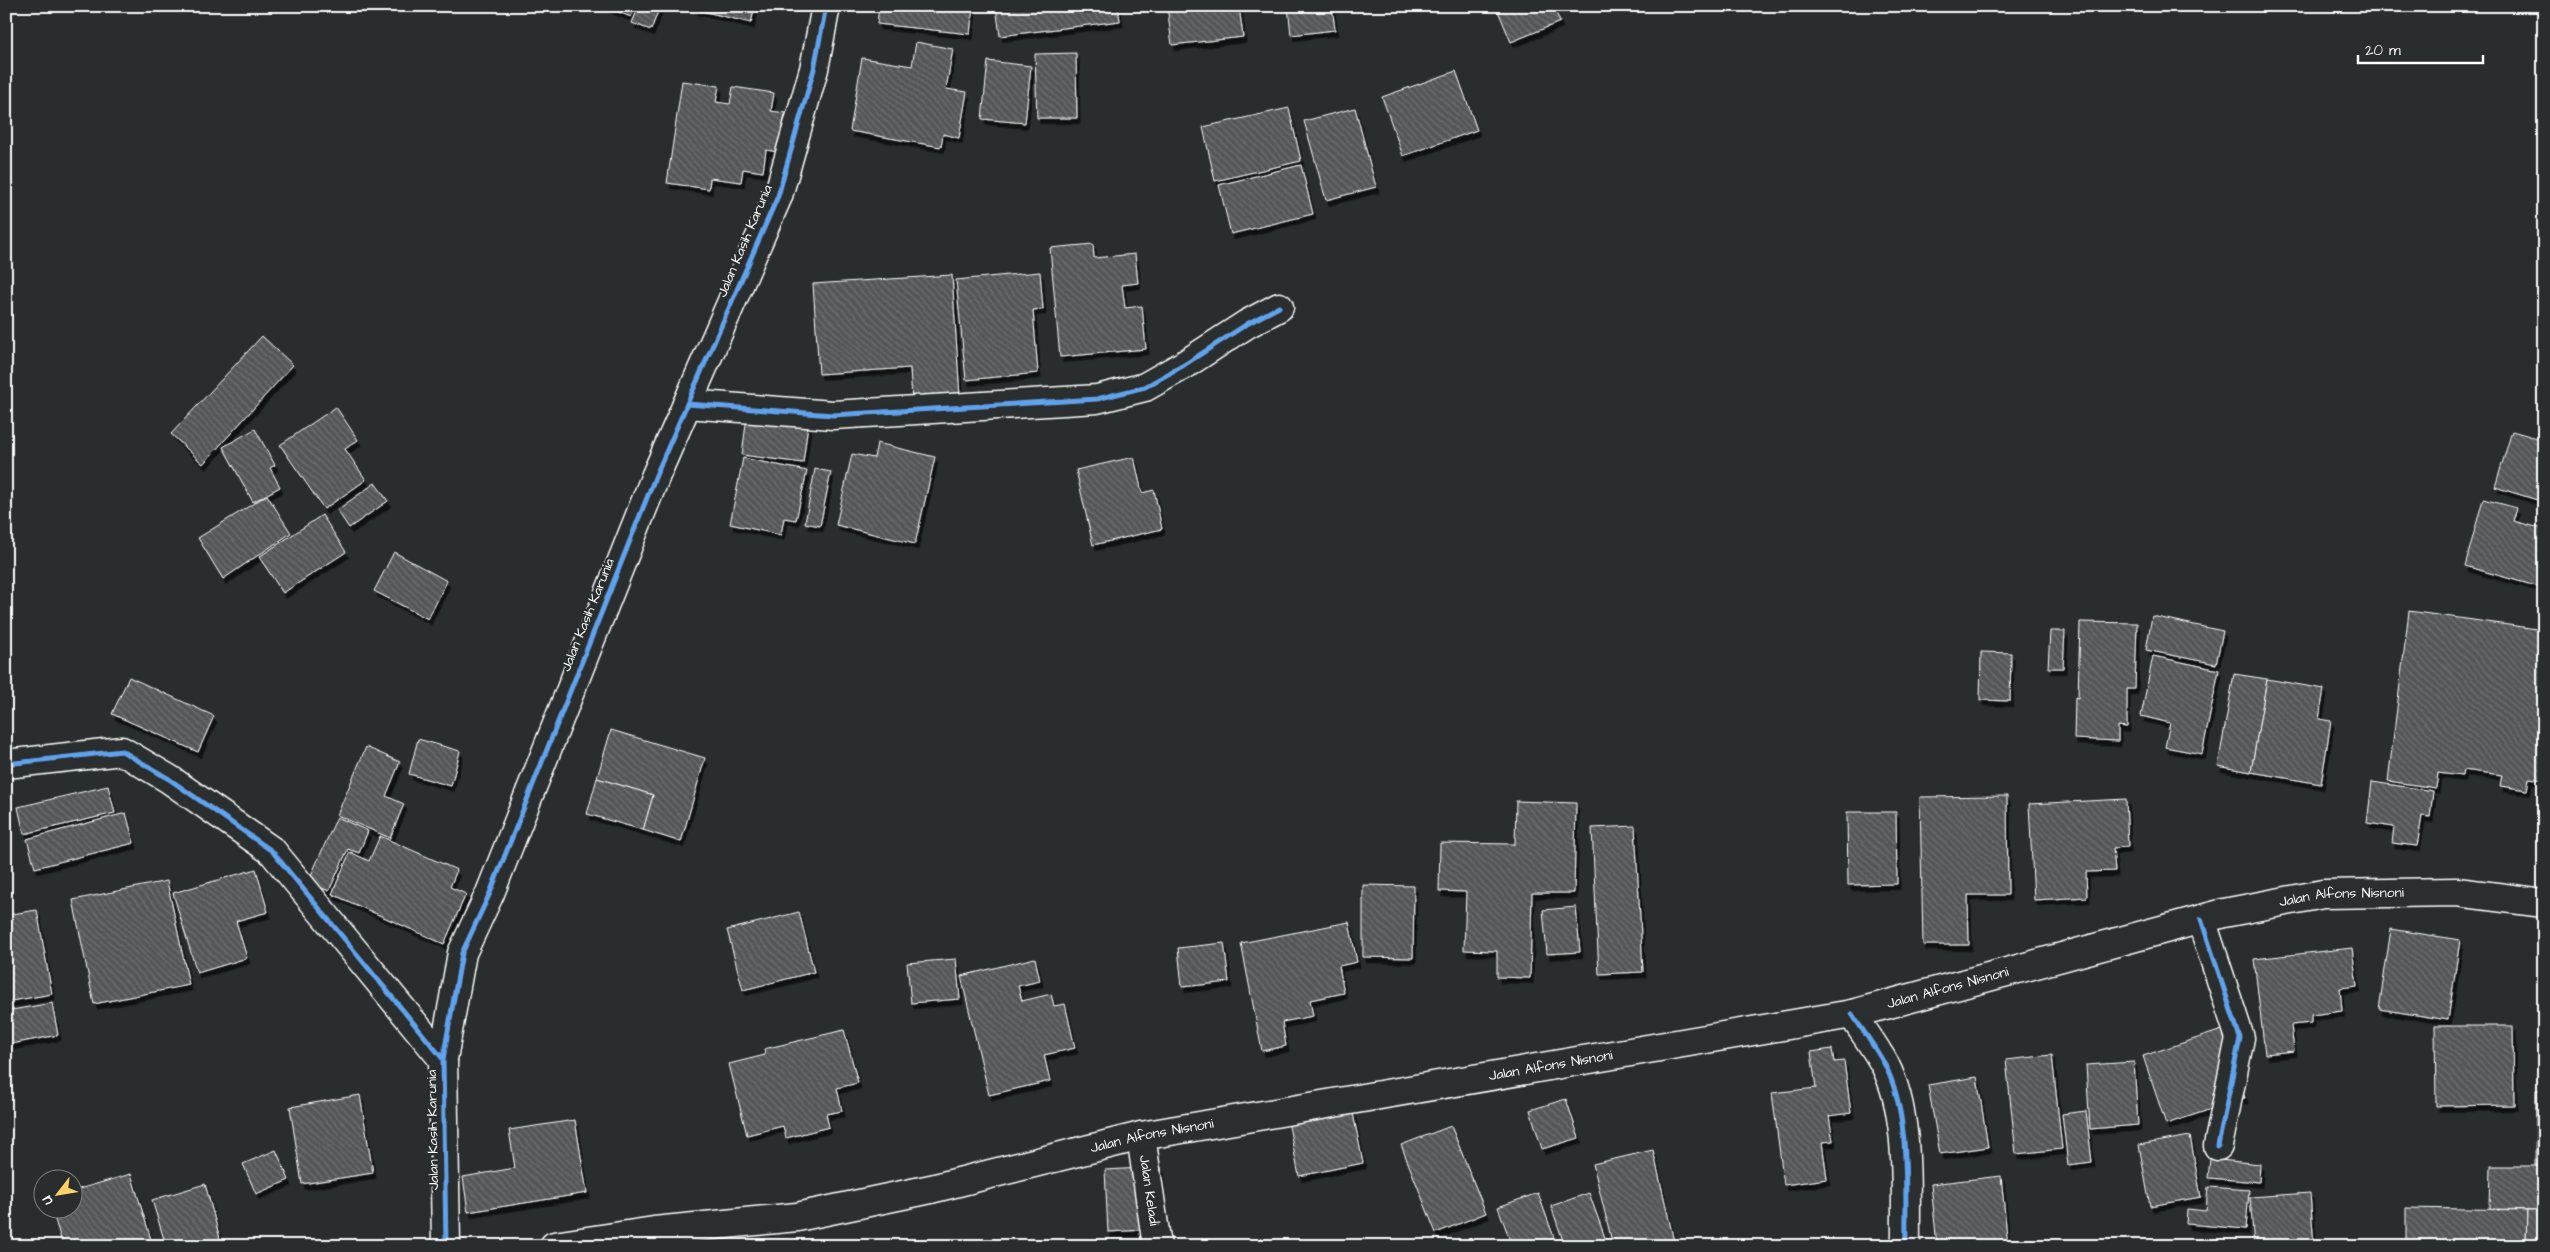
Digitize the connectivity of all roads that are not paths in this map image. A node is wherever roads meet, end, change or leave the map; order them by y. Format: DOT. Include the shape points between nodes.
graph roads {
  1 [pos="826,6"];
  2 [pos="1279,307"];
  3 [pos="687,404"];
  4 [pos="7,760"];
  5 [pos="2544,903"];
  6 [pos="2201,919"];
  7 [pos="1852,1014"];
  8 [pos="443,1059"];
  9 [pos="1141,1136"];
  10 [pos="2218,1146"];
  11 [pos="446,1246"];
  12 [pos="554,1246"];
  13 [pos="1157,1246"];
  14 [pos="1906,1246"];
  1 -- 3 [label="street, Jalan Kasih Karunia" via="814,69 778,196"];
  2 -- 3 [label="street" via="1145,387 1097,400 833,415"];
  3 -- 8 [label="street, Jalan Kasih Karunia" via="490,893 462,953"];
  4 -- 8 [label="street" via="122,751 169,778 272,851"];
  5 -- 6 [label="street, Jalan Alfons Nisnoni" via="2457,892 2323,894"];
  6 -- 7 [label="street, Jalan Alfons Nisnoni"];
  6 -- 10 [label="street" via="2240,1038"];
  7 -- 9 [label="street, Jalan Alfons Nisnoni"];
  7 -- 14 [label="street" via="1885,1066 1898,1102 1904,1158"];
  8 -- 11 [label="street, Jalan Kasih Karunia"];
  9 -- 12 [label="street, Jalan Alfons Nisnoni" via="931,1189 797,1217 654,1231"];
  9 -- 13 [label="street, Jalan Keladi"];
}
